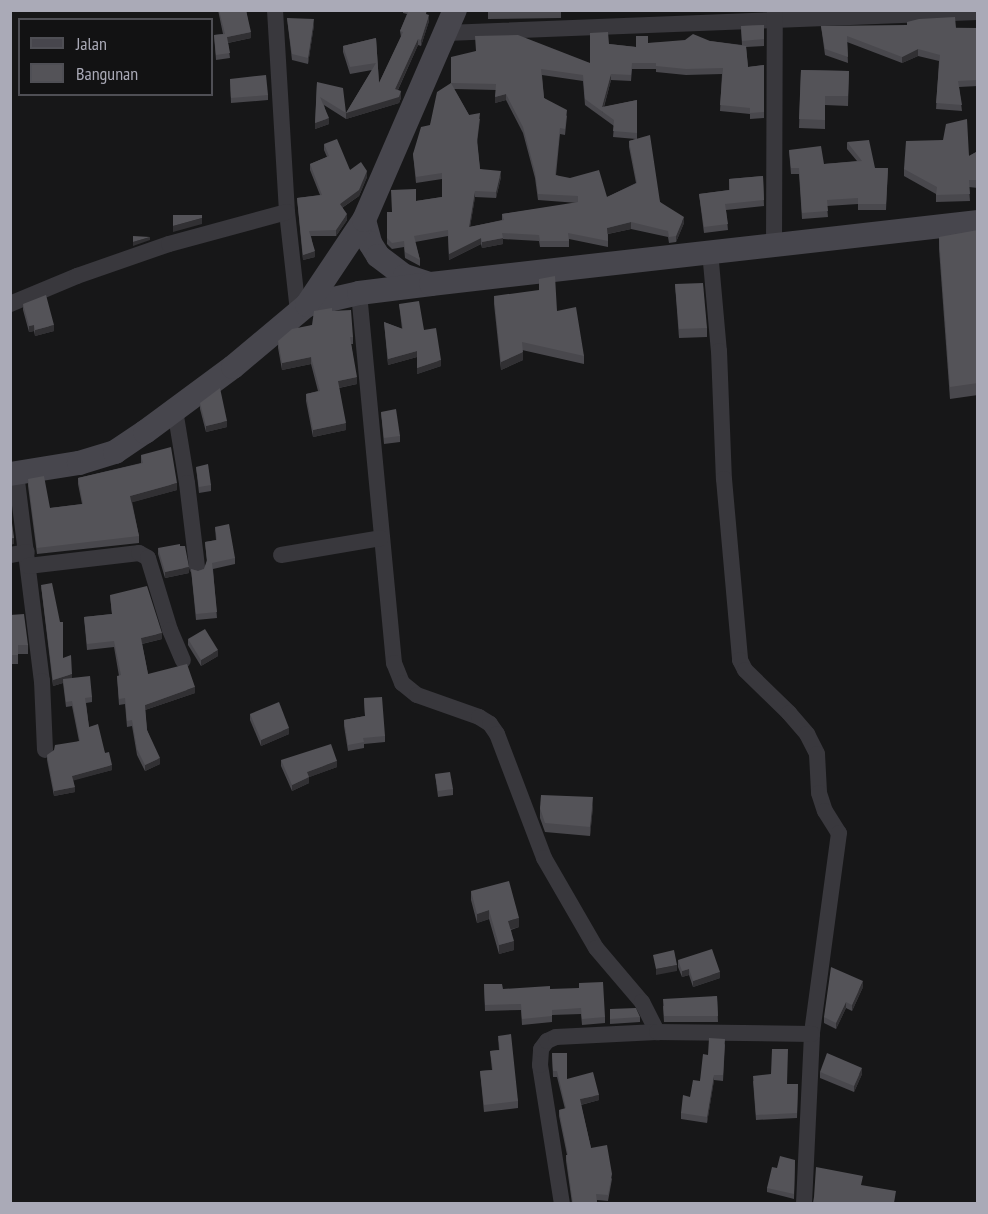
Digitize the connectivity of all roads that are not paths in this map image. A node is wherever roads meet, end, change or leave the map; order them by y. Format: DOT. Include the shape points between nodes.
graph roads {
  1 [pos="274,10"];
  2 [pos="455,10"];
  3 [pos="978,12"];
  4 [pos="775,14"];
  5 [pos="446,33"];
  6 [pos="287,212"];
  7 [pos="364,220"];
  8 [pos="978,222"];
  9 [pos="774,246"];
  10 [pos="710,251"];
  11 [pos="431,284"];
  12 [pos="359,293"];
  13 [pos="10,304"];
  14 [pos="302,309"];
  15 [pos="176,410"];
  16 [pos="13,474"];
  17 [pos="381,538"];
  18 [pos="10,555"];
  19 [pos="280,555"];
  20 [pos="28,559"];
  21 [pos="197,567"];
  22 [pos="183,660"];
  23 [pos="45,750"];
  24 [pos="657,1032"];
  25 [pos="812,1034"];
  26 [pos="562,1203"];
  27 [pos="804,1203"];
  1 -- 6 [label="street"];
  2 -- 5 [label="main road"];
  3 -- 4 [label="street"];
  4 -- 5 [label="street"];
  4 -- 9 [label="street"];
  5 -- 7 [label="main road"];
  6 -- 13 [label="street" via="169,244"];
  6 -- 14 [label="street"];
  7 -- 11 [label="main road" via="378,256 405,276"];
  7 -- 14 [label="main road"];
  8 -- 9 [label="main road"];
  9 -- 10 [label="main road"];
  10 -- 11 [label="main road"];
  10 -- 25 [label="street" via="740,660 745,670 807,734 817,754 819,793 839,833"];
  11 -- 12 [label="main road"];
  12 -- 14 [label="main road"];
  12 -- 17 [label="street"];
  14 -- 15 [label="main road"];
  15 -- 16 [label="main road" via="115,452 80,463"];
  15 -- 21 [label="street"];
  16 -- 20 [label="street"];
  17 -- 19 [label="street"];
  17 -- 24 [label="street" via="394,663 402,683 417,694 490,724 544,858 596,948 642,1002"];
  18 -- 20 [label="street"];
  20 -- 22 [label="street" via="139,554 148,558"];
  20 -- 23 [label="street" via="42,681"];
  24 -- 25 [label="street"];
  24 -- 26 [label="street" via="556,1037 541,1050 540,1065"];
  25 -- 27 [label="street"];
}
